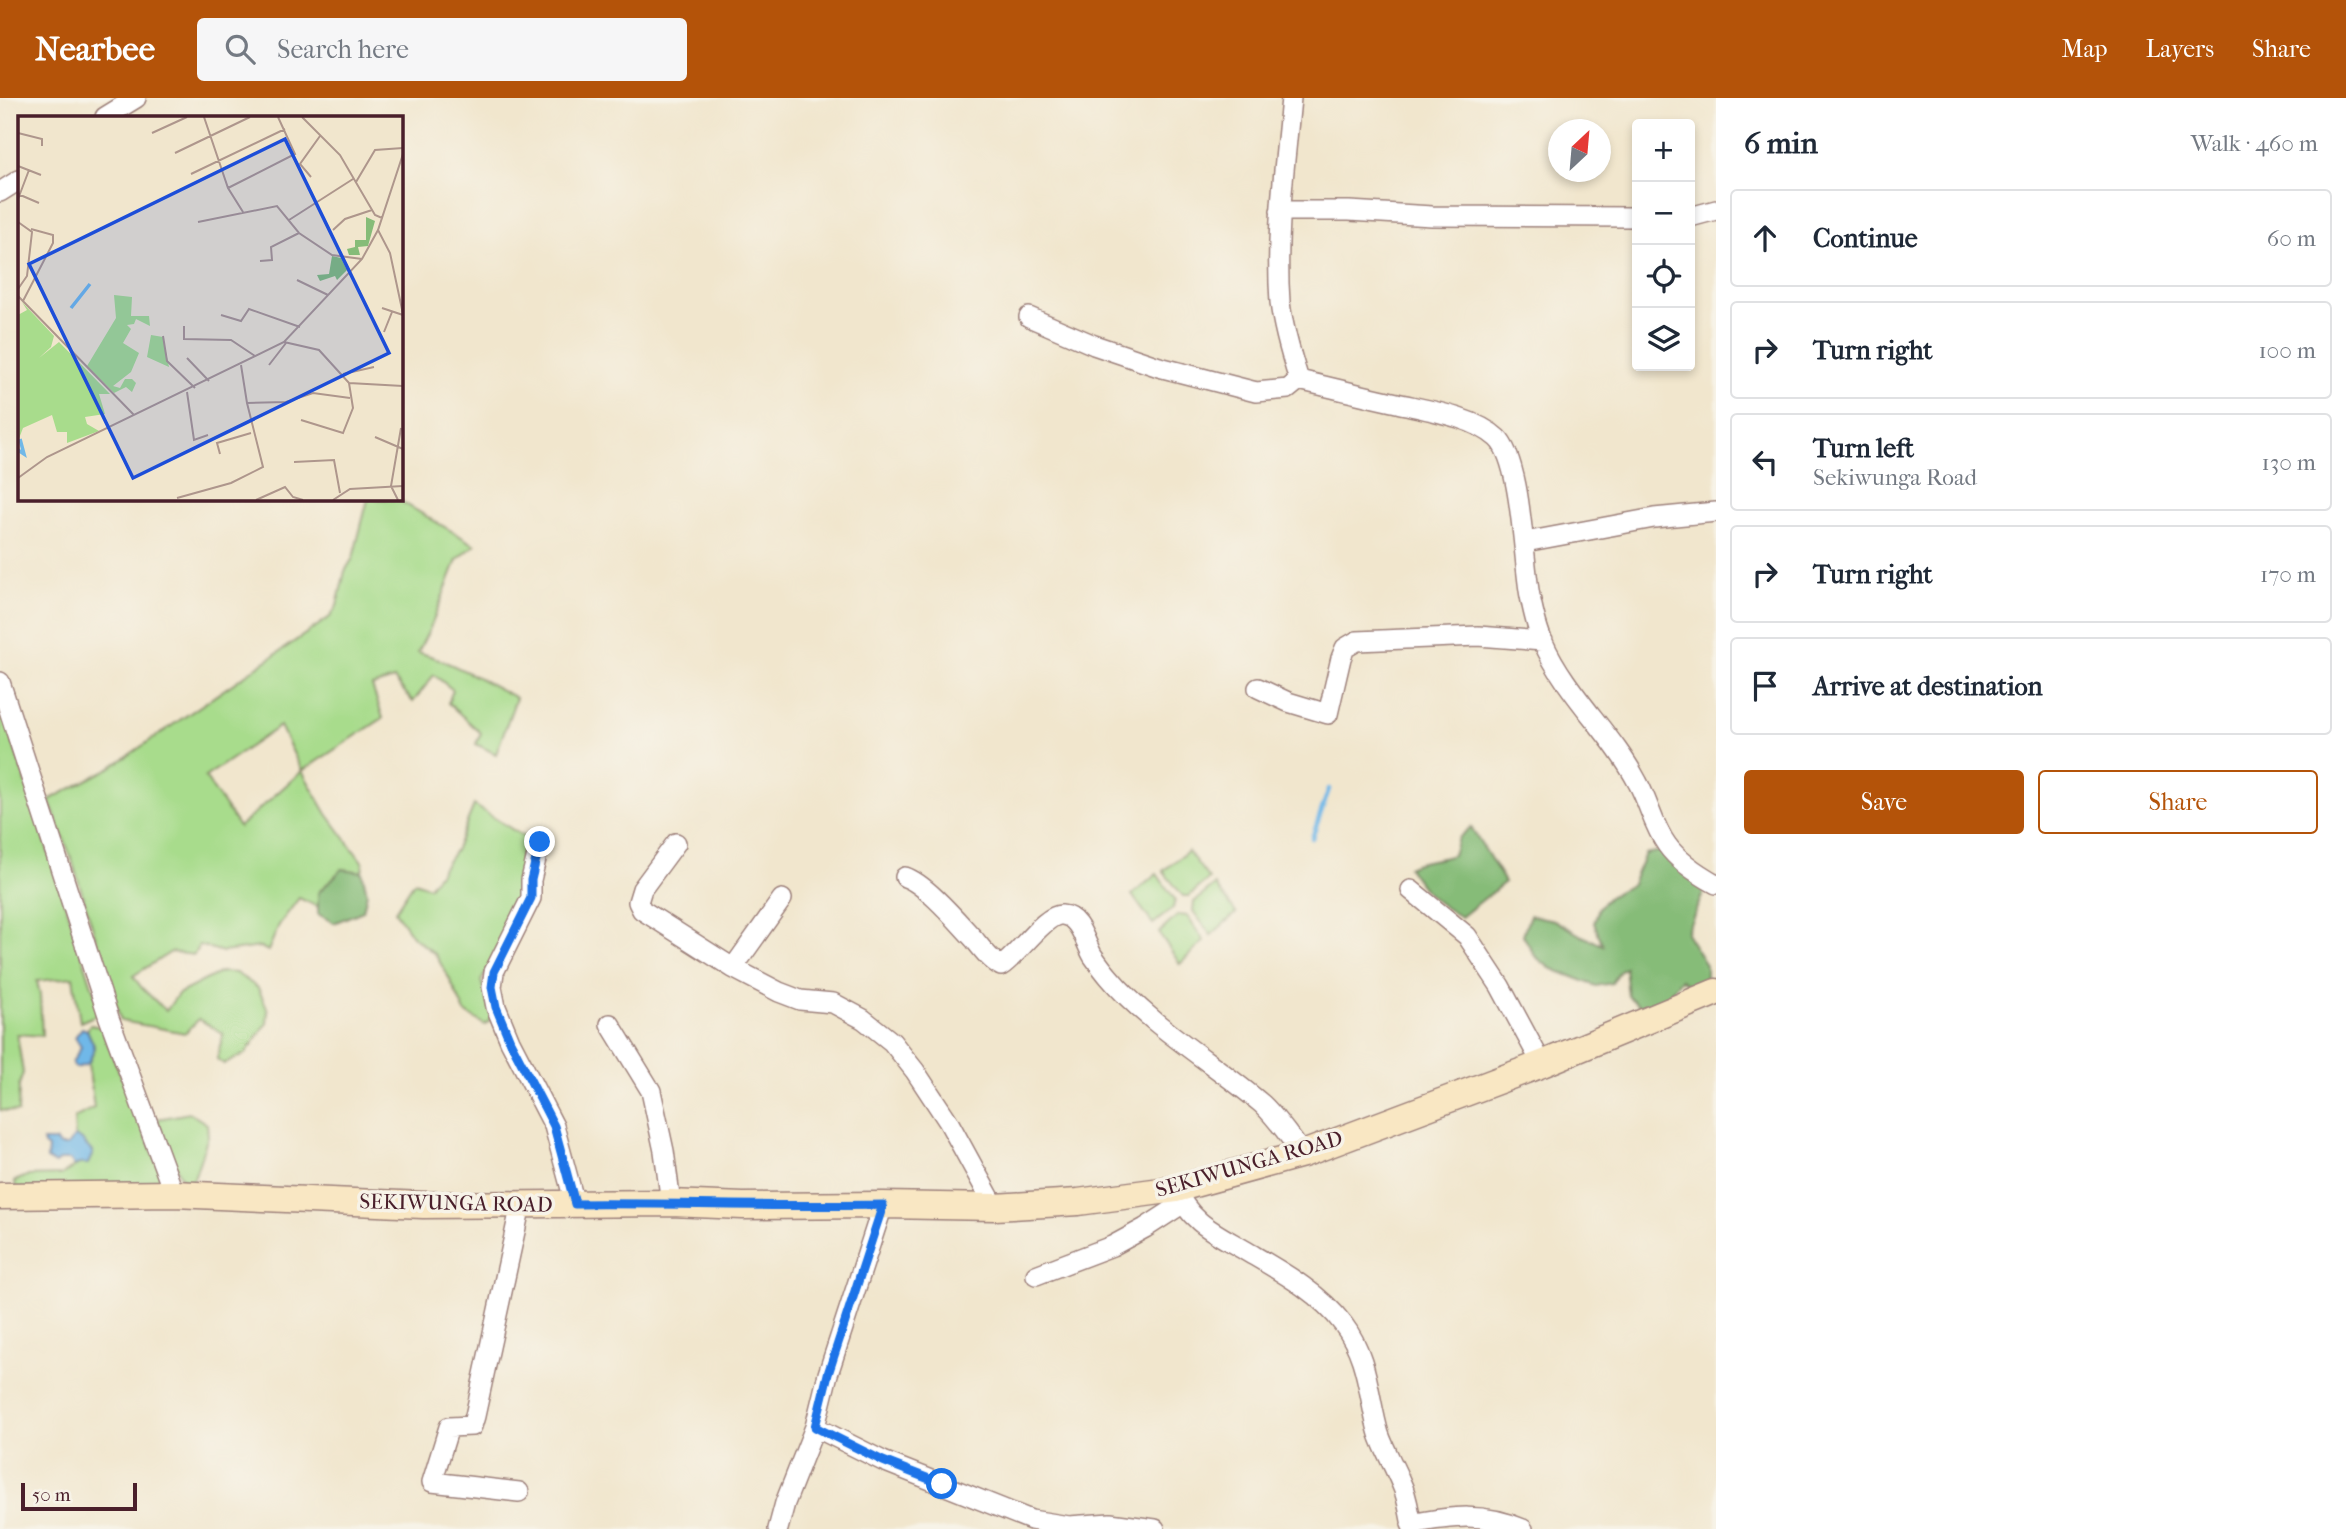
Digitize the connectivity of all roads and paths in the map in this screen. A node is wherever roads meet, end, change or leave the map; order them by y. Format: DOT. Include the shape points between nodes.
graph roads {
  1 [pos="136,98"];
  2 [pos="1292,98"];
  3 [pos="107,116"];
  4 [pos="18,181"];
  5 [pos="0,191"];
  6 [pos="1716,210"];
  7 [pos="1280,211"];
  8 [pos="1695,216"];
  9 [pos="1632,218"];
  10 [pos="1029,317"];
  11 [pos="1299,380"];
  12 [pos="1716,513"];
  13 [pos="1525,542"];
  14 [pos="1543,641"];
  15 [pos="0,682"];
  16 [pos="1258,688"];
  17 [pos="540,842"];
  18 [pos="676,843"];
  19 [pos="905,877"];
  20 [pos="1716,884"];
  21 [pos="1410,890"];
  22 [pos="782,899"];
  23 [pos="733,968"];
  24 [pos="1716,992"];
  25 [pos="610,1024"];
  26 [pos="1542,1064"];
  27 [pos="1303,1154"];
  28 [pos="174,1194"];
  29 [pos="0,1196"];
  30 [pos="1179,1197"];
  31 [pos="671,1203"];
  32 [pos="521,1204"];
  33 [pos="575,1204"];
  34 [pos="883,1205"];
  35 [pos="995,1207"];
  36 [pos="1037,1275"];
  37 [pos="815,1427"];
  38 [pos="519,1492"];
  39 [pos="1412,1526"];
  40 [pos="778,1529"];
  41 [pos="1155,1529"];
  42 [pos="1523,1529"];
  1 -- 3 [label="street"];
  2 -- 7 [label="street"];
  4 -- 5 [label="street"];
  6 -- 8 [label="street"];
  7 -- 9 [label="street"];
  7 -- 11 [label="street" via="1280,303"];
  10 -- 11 [label="street" via="1159,367 1256,392 1288,389"];
  11 -- 13 [label="street" via="1429,411 1477,425 1496,437 1510,461"];
  12 -- 13 [label="street" via="1654,518"];
  13 -- 14 [label="street" via="1530,596"];
  14 -- 16 [label="street" via="1478,636 1357,641 1345,648 1341,658 1328,714"];
  14 -- 20 [label="street" via="1638,783 1667,846 1683,863"];
  15 -- 28 [label="street" via="109,1018"];
  17 -- 33 [label="street" via="531,898 494,972 492,987 510,1041 554,1126"];
  18 -- 23 [label="street" via="642,889 638,902 642,910"];
  19 -- 27 [label="street" via="916,881 1002,966 1055,915 1073,919 1091,954 1129,999 1264,1106"];
  21 -- 26 [label="street" via="1467,936"];
  22 -- 23 [label="street"];
  23 -- 35 [label="street" via="800,1000 833,1003 892,1042 948,1121"];
  24 -- 26 [label="main road, SEKIWUNGA ROAD"];
  25 -- 31 [label="street" via="651,1091"];
  26 -- 27 [label="main road, SEKIWUNGA ROAD"];
  27 -- 30 [label="main road, SEKIWUNGA ROAD"];
  28 -- 29 [label="main road, SEKIWUNGA ROAD"];
  28 -- 32 [label="main road, SEKIWUNGA ROAD" via="423,1205"];
  30 -- 35 [label="main road, SEKIWUNGA ROAD"];
  30 -- 36 [label="street" via="1112,1246"];
  30 -- 39 [label="street" via="1202,1225 1289,1276 1343,1324 1359,1353 1379,1433 1402,1485"];
  31 -- 33 [label="main road, SEKIWUNGA ROAD"];
  31 -- 34 [label="main road, SEKIWUNGA ROAD"];
  32 -- 33 [label="main road, SEKIWUNGA ROAD"];
  32 -- 38 [label="street" via="472,1426 449,1427 432,1482"];
  34 -- 35 [label="main road, SEKIWUNGA ROAD"];
  34 -- 37 [label="street"];
  37 -- 40 [label="street"];
  37 -- 41 [label="street" via="883,1461 1031,1520"];
  39 -- 42 [label="street" via="1477,1516"];
}
